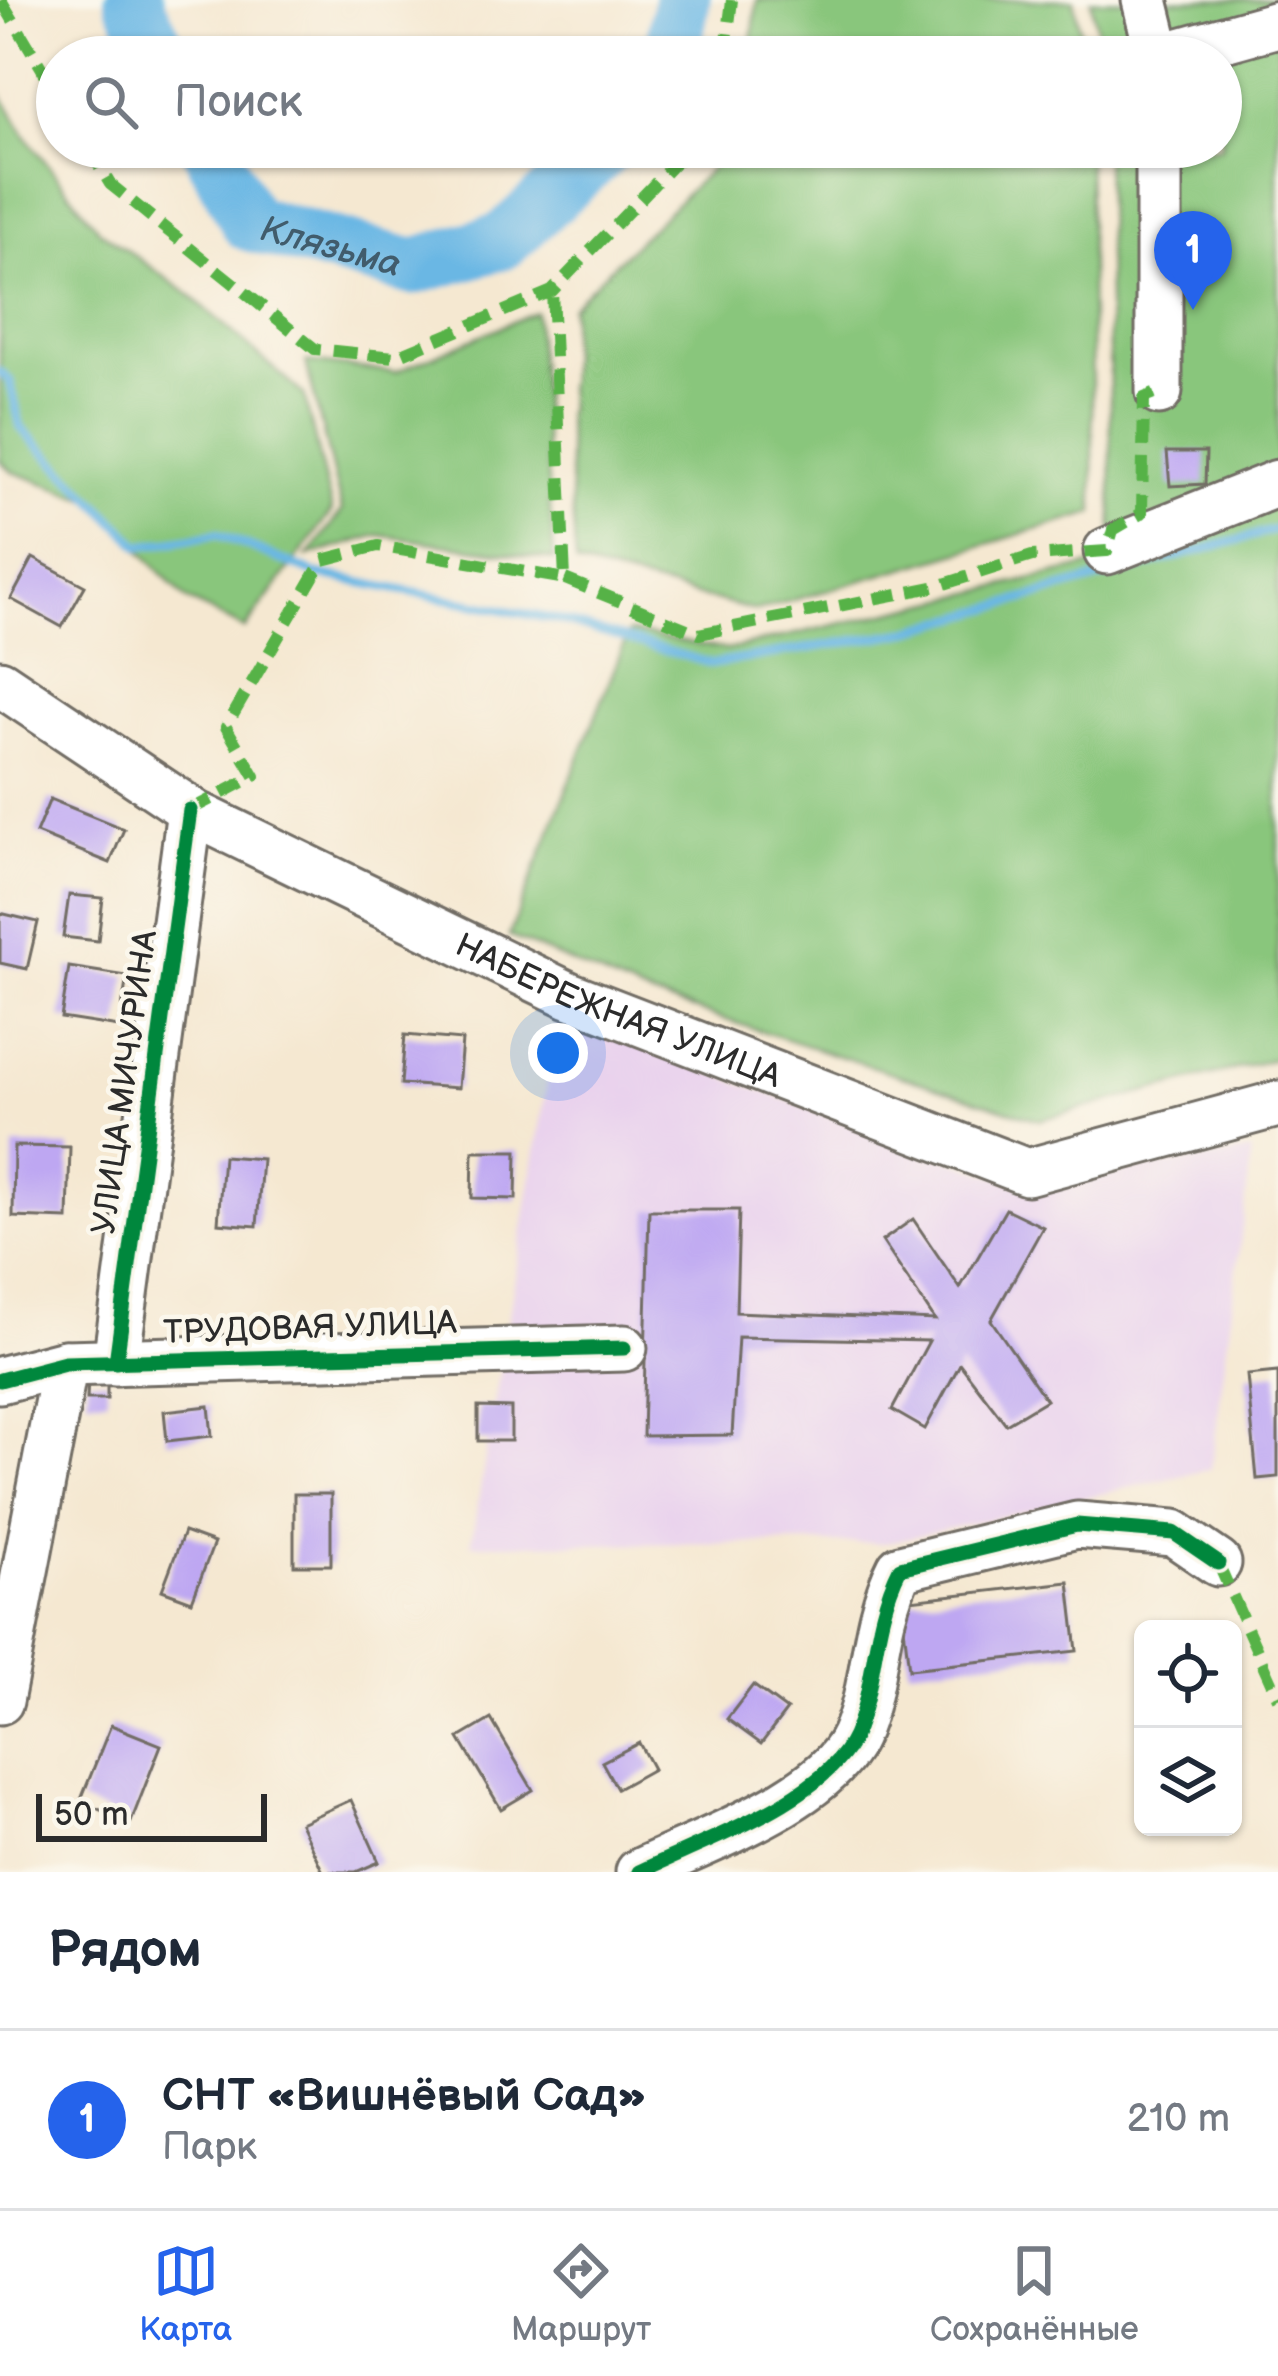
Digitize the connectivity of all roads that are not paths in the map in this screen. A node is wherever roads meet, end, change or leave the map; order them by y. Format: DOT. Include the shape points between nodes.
graph roads {
  1 [pos="1145,0"];
  2 [pos="1278,24"];
  3 [pos="1154,36"];
  4 [pos="1235,36"];
  5 [pos="1159,168"];
  6 [pos="1159,392"];
  7 [pos="1278,483"];
  8 [pos="1107,551"];
  9 [pos="0,683"];
  10 [pos="190,810"];
  11 [pos="1278,1104"];
  12 [pos="625,1348"];
  13 [pos="116,1362"];
  14 [pos="65,1363"];
  15 [pos="0,1380"];
  16 [pos="1217,1564"];
  17 [pos="0,1701"];
  18 [pos="639,1872"];
  1 -- 3 [label="street"];
  2 -- 4 [label="street"];
  5 -- 6 [label="street"];
  7 -- 8 [label="street"];
  9 -- 10 [label="street, НАБЕРЕЖНАЯ УЛИЦА"];
  10 -- 11 [label="street, НАБЕРЕЖНАЯ УЛИЦА" via="569,994 1027,1172"];
  10 -- 13 [label="street, УЛИЦА МИЧУРИНА"];
  12 -- 13 [label="street, ТРУДОВАЯ УЛИЦА"];
  13 -- 14 [label="street, ТРУДОВАЯ УЛИЦА"];
  14 -- 15 [label="street, ТРУДОВАЯ УЛИЦА"];
  14 -- 17 [label="street"];
  16 -- 18 [label="street" via="1174,1533 1077,1526 900,1568 883,1602 854,1737 834,1762 807,1790"];
}
